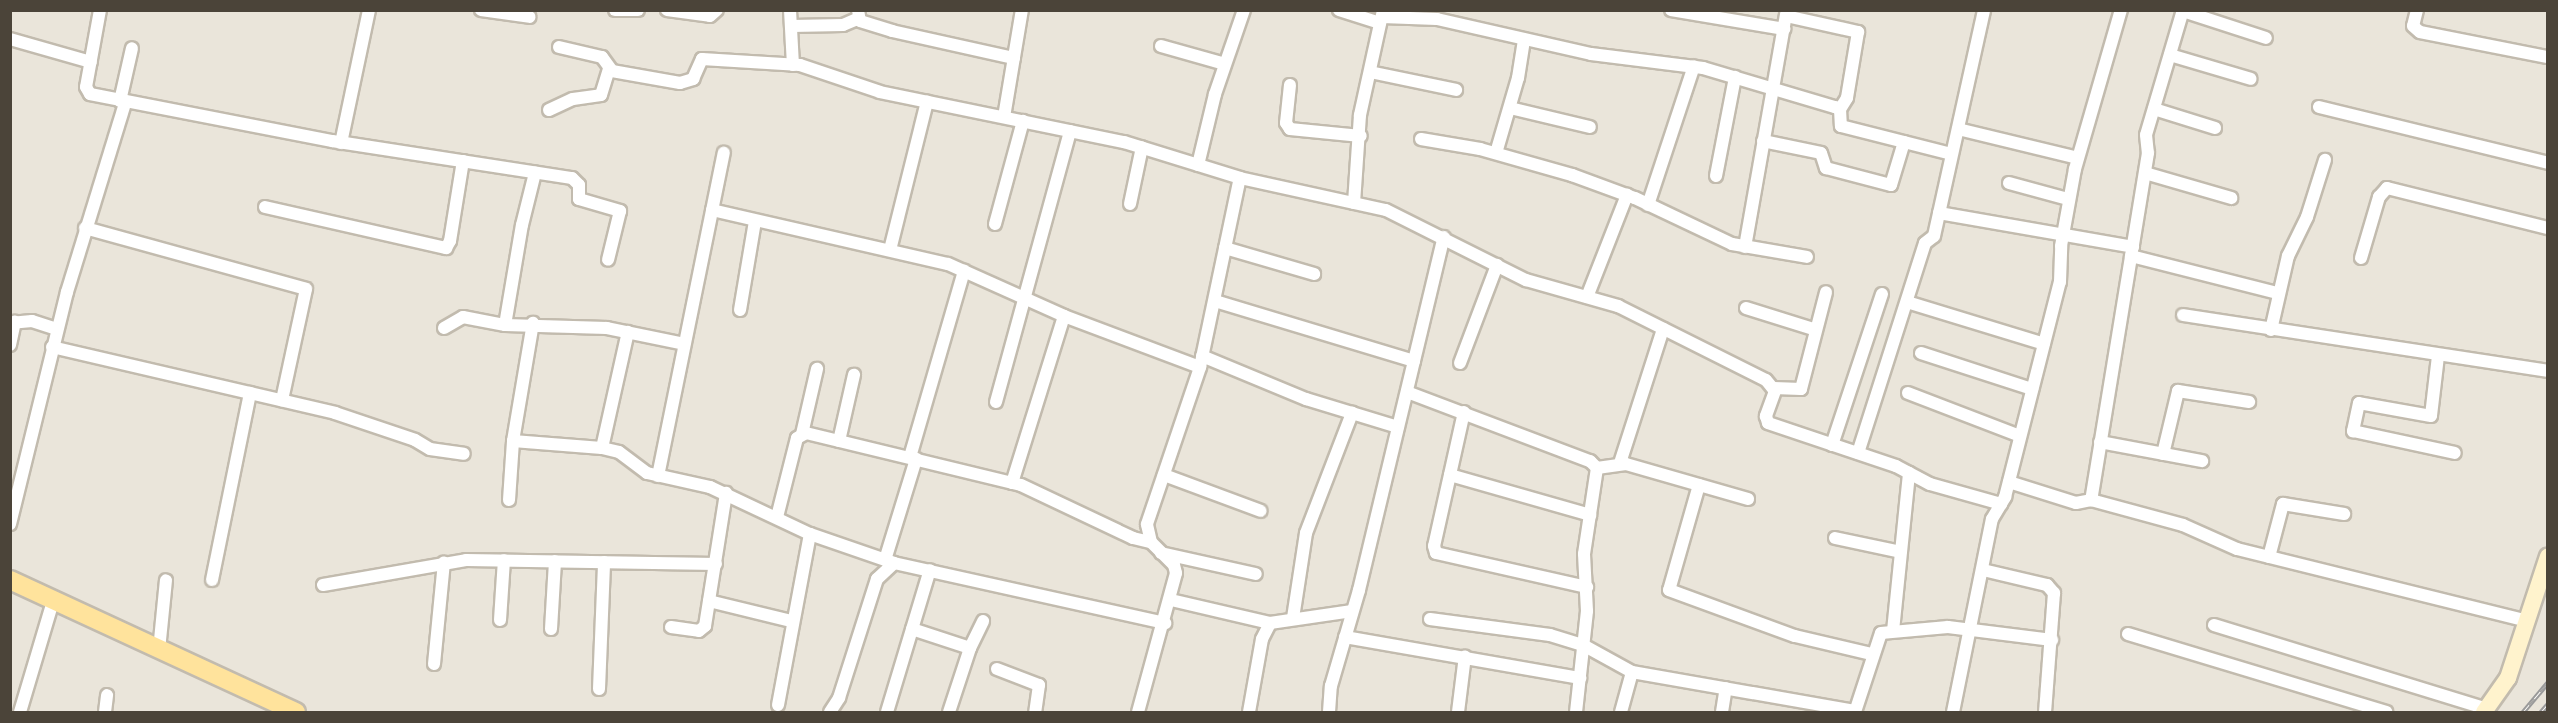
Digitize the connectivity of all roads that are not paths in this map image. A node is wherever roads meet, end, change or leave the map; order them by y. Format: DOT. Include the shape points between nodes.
graph roads {
  1 [pos="100,10"];
  2 [pos="369,10"];
  3 [pos="481,10"];
  4 [pos="615,10"];
  5 [pos="638,10"];
  6 [pos="666,10"];
  7 [pos="717,10"];
  8 [pos="790,10"];
  9 [pos="1022,10"];
  10 [pos="1244,10"];
  11 [pos="1339,10"];
  12 [pos="1671,10"];
  13 [pos="1984,10"];
  14 [pos="2121,10"];
  15 [pos="2416,10"];
  16 [pos="2183,11"];
  17 [pos="1407,13"];
  18 [pos="1787,13"];
  19 [pos="857,15"];
  20 [pos="530,17"];
  21 [pos="1382,17"];
  22 [pos="792,27"];
  23 [pos="1784,29"];
  24 [pos="2266,38"];
  25 [pos="10,39"];
  26 [pos="1524,39"];
  27 [pos="1161,46"];
  28 [pos="560,47"];
  29 [pos="132,48"];
  30 [pos="2170,55"];
  31 [pos="2547,57"];
  32 [pos="1014,58"];
  33 [pos="91,62"];
  34 [pos="1225,64"];
  35 [pos="793,65"];
  36 [pos="1694,66"];
  37 [pos="609,68"];
  38 [pos="1370,72"];
  39 [pos="1735,77"];
  40 [pos="2251,79"];
  41 [pos="1290,85"];
  42 [pos="1772,89"];
  43 [pos="1456,90"];
  44 [pos="123,102"];
  45 [pos="927,102"];
  46 [pos="2319,107"];
  47 [pos="1510,108"];
  48 [pos="1839,109"];
  49 [pos="2154,109"];
  50 [pos="549,110"];
  51 [pos="1004,117"];
  52 [pos="1023,121"];
  53 [pos="1590,127"];
  54 [pos="2215,128"];
  55 [pos="1958,129"];
  56 [pos="1070,131"];
  57 [pos="1361,136"];
  58 [pos="1421,139"];
  59 [pos="1763,141"];
  60 [pos="1904,142"];
  61 [pos="341,143"];
  62 [pos="1142,147"];
  63 [pos="724,153"];
  64 [pos="1496,153"];
  65 [pos="1952,154"];
  66 [pos="2078,158"];
  67 [pos="2325,160"];
  68 [pos="463,161"];
  69 [pos="2547,163"];
  70 [pos="1198,165"];
  71 [pos="535,173"];
  72 [pos="2145,173"];
  73 [pos="1716,176"];
  74 [pos="1240,178"];
  75 [pos="2008,183"];
  76 [pos="1627,195"];
  77 [pos="2230,198"];
  78 [pos="2068,199"];
  79 [pos="1354,203"];
  80 [pos="1130,204"];
  81 [pos="1648,205"];
  82 [pos="265,207"];
  83 [pos="712,210"];
  84 [pos="1939,213"];
  85 [pos="755,220"];
  86 [pos="995,224"];
  87 [pos="85,228"];
  88 [pos="2547,228"];
  89 [pos="2062,234"];
  90 [pos="1444,237"];
  91 [pos="1745,247"];
  92 [pos="1225,248"];
  93 [pos="890,250"];
  94 [pos="2132,251"];
  95 [pos="1807,257"];
  96 [pos="2361,258"];
  97 [pos="608,260"];
  98 [pos="1497,265"];
  99 [pos="964,271"];
  100 [pos="1314,274"];
  101 [pos="1826,292"];
  102 [pos="2277,293"];
  103 [pos="1882,294"];
  104 [pos="1587,297"];
  105 [pos="1025,298"];
  106 [pos="1215,301"];
  107 [pos="1907,302"];
  108 [pos="1746,308"];
  109 [pos="740,310"];
  110 [pos="1064,315"];
  111 [pos="2183,315"];
  112 [pos="13,322"];
  113 [pos="533,323"];
  114 [pos="505,325"];
  115 [pos="444,328"];
  116 [pos="57,329"];
  117 [pos="1663,329"];
  118 [pos="1816,330"];
  119 [pos="2271,330"];
  120 [pos="628,332"];
  121 [pos="684,344"];
  122 [pos="2044,344"];
  123 [pos="10,345"];
  124 [pos="52,347"];
  125 [pos="1921,352"];
  126 [pos="2438,356"];
  127 [pos="1414,361"];
  128 [pos="1201,362"];
  129 [pos="1460,363"];
  130 [pos="817,369"];
  131 [pos="2547,371"];
  132 [pos="854,375"];
  133 [pos="1774,388"];
  134 [pos="2032,389"];
  135 [pos="1407,392"];
  136 [pos="250,393"];
  137 [pos="1908,393"];
  138 [pos="282,400"];
  139 [pos="996,402"];
  140 [pos="2249,402"];
  141 [pos="1464,412"];
  142 [pos="1352,413"];
  143 [pos="1398,427"];
  144 [pos="802,434"];
  145 [pos="2020,436"];
  146 [pos="513,441"];
  147 [pos="838,441"];
  148 [pos="2100,442"];
  149 [pos="1832,445"];
  150 [pos="602,448"];
  151 [pos="1858,453"];
  152 [pos="2455,453"];
  153 [pos="464,454"];
  154 [pos="2163,454"];
  155 [pos="913,458"];
  156 [pos="2202,461"];
  157 [pos="1620,463"];
  158 [pos="1597,468"];
  159 [pos="1909,473"];
  160 [pos="1164,475"];
  161 [pos="1450,475"];
  162 [pos="658,476"];
  163 [pos="2009,482"];
  164 [pos="1012,483"];
  165 [pos="1698,485"];
  166 [pos="726,493"];
  167 [pos="1748,499"];
  168 [pos="509,500"];
  169 [pos="2091,500"];
  170 [pos="2001,504"];
  171 [pos="1261,511"];
  172 [pos="2344,514"];
  173 [pos="1590,516"];
  174 [pos="777,517"];
  175 [pos="10,524"];
  176 [pos="810,534"];
  177 [pos="1834,538"];
  178 [pos="1151,542"];
  179 [pos="1901,552"];
  180 [pos="1161,553"];
  181 [pos="2547,556"];
  182 [pos="2269,557"];
  183 [pos="504,560"];
  184 [pos="555,561"];
  185 [pos="444,562"];
  186 [pos="604,562"];
  187 [pos="889,562"];
  188 [pos="716,564"];
  189 [pos="930,570"];
  190 [pos="1983,570"];
  191 [pos="1256,574"];
  192 [pos="10,580"];
  193 [pos="166,580"];
  194 [pos="212,580"];
  195 [pos="323,585"];
  196 [pos="1587,587"];
  197 [pos="1171,600"];
  198 [pos="53,601"];
  199 [pos="709,601"];
  200 [pos="1353,611"];
  201 [pos="1293,618"];
  202 [pos="1430,619"];
  203 [pos="500,620"];
  204 [pos="791,621"];
  205 [pos="983,621"];
  206 [pos="2527,621"];
  207 [pos="1165,623"];
  208 [pos="1270,623"];
  209 [pos="2214,625"];
  210 [pos="671,627"];
  211 [pos="551,629"];
  212 [pos="912,629"];
  213 [pos="1972,629"];
  214 [pos="1893,631"];
  215 [pos="2128,634"];
  216 [pos="1345,637"];
  217 [pos="2052,640"];
  218 [pos="1583,645"];
  219 [pos="970,648"];
  220 [pos="159,650"];
  221 [pos="1872,654"];
  222 [pos="1465,656"];
  223 [pos="434,664"];
  224 [pos="997,669"];
  225 [pos="1632,672"];
  226 [pos="1580,678"];
  227 [pos="1726,688"];
  228 [pos="599,689"];
  229 [pos="107,695"];
  230 [pos="778,705"];
  231 [pos="2486,711"];
  232 [pos="20,712"];
  233 [pos="105,712"];
  234 [pos="296,712"];
  235 [pos="830,712"];
  236 [pos="887,712"];
  237 [pos="949,712"];
  238 [pos="1035,712"];
  239 [pos="1138,712"];
  240 [pos="1249,712"];
  241 [pos="1329,712"];
  242 [pos="1458,712"];
  243 [pos="1576,712"];
  244 [pos="1621,712"];
  245 [pos="1722,712"];
  246 [pos="1855,712"];
  247 [pos="1953,712"];
  248 [pos="2045,712"];
  249 [pos="2387,712"];
  1 -- 33 [label="street"];
  2 -- 61 [label="street"];
  3 -- 20 [label="street"];
  4 -- 5 [label="street"];
  6 -- 7 [label="street" via="710,16"];
  8 -- 22 [label="street"];
  9 -- 32 [label="street"];
  10 -- 34 [label="street"];
  11 -- 21 [label="street"];
  12 -- 23 [label="street"];
  13 -- 55 [label="street"];
  14 -- 66 [label="street"];
  15 -- 31 [label="street" via="2413,26 2420,32"];
  16 -- 24 [label="street"];
  16 -- 30 [label="street"];
  17 -- 21 [label="street"];
  17 -- 26 [label="street"];
  18 -- 23 [label="street"];
  18 -- 48 [label="street" via="1858,32 1847,98"];
  19 -- 22 [label="street" via="843,25"];
  19 -- 32 [label="street" via="892,31"];
  21 -- 38 [label="street"];
  22 -- 35 [label="street"];
  23 -- 42 [label="street"];
  25 -- 33 [label="street"];
  26 -- 36 [label="street" via="1591,54"];
  26 -- 47 [label="street"];
  27 -- 34 [label="street"];
  28 -- 37 [label="street" via="602,57"];
  29 -- 44 [label="street"];
  30 -- 40 [label="street"];
  30 -- 49 [label="street"];
  32 -- 51 [label="street"];
  33 -- 44 [label="street" via="86,91"];
  34 -- 70 [label="street"];
  35 -- 37 [label="street" via="702,59 688,83"];
  35 -- 45 [label="street" via="822,70 879,92"];
  36 -- 39 [label="street"];
  36 -- 81 [label="street"];
  37 -- 50 [label="street" via="601,95 573,99"];
  38 -- 43 [label="street"];
  38 -- 57 [label="street" via="1360,115"];
  39 -- 42 [label="street"];
  39 -- 73 [label="street"];
  41 -- 57 [label="street" via="1286,123 1290,129"];
  42 -- 48 [label="street"];
  42 -- 59 [label="street"];
  44 -- 61 [label="street"];
  44 -- 87 [label="street" via="102,189"];
  45 -- 51 [label="street"];
  45 -- 93 [label="street"];
  46 -- 69 [label="street"];
  47 -- 53 [label="street"];
  47 -- 64 [label="street"];
  48 -- 60 [label="street" via="1841,126"];
  49 -- 54 [label="street"];
  49 -- 72 [label="street" via="2146,135"];
  51 -- 52 [label="street"];
  52 -- 56 [label="street"];
  52 -- 86 [label="street"];
  55 -- 65 [label="street"];
  55 -- 66 [label="street"];
  56 -- 62 [label="street"];
  56 -- 105 [label="street"];
  57 -- 79 [label="street"];
  58 -- 64 [label="street"];
  59 -- 60 [label="street" via="1821,153 1826,168 1891,185"];
  59 -- 91 [label="street"];
  60 -- 65 [label="street"];
  61 -- 68 [label="street"];
  62 -- 70 [label="street"];
  62 -- 80 [label="street"];
  63 -- 83 [label="street"];
  64 -- 76 [label="street"];
  65 -- 84 [label="street"];
  66 -- 78 [label="street"];
  67 -- 102 [label="street"];
  68 -- 71 [label="street"];
  68 -- 82 [label="street" via="446,248"];
  70 -- 74 [label="street"];
  71 -- 97 [label="street" via="573,178 579,185 579,200 619,209"];
  71 -- 114 [label="street"];
  72 -- 77 [label="street"];
  72 -- 94 [label="street"];
  74 -- 79 [label="street"];
  74 -- 92 [label="street"];
  75 -- 78 [label="street"];
  76 -- 81 [label="street"];
  76 -- 104 [label="street"];
  78 -- 89 [label="street"];
  79 -- 90 [label="street" via="1386,210"];
  81 -- 91 [label="street" via="1720,240"];
  83 -- 85 [label="street"];
  83 -- 121 [label="street"];
  84 -- 89 [label="street"];
  84 -- 107 [label="street" via="1934,236 1924,243"];
  85 -- 93 [label="street"];
  85 -- 109 [label="street"];
  87 -- 116 [label="street"];
  87 -- 138 [label="street" via="306,289"];
  88 -- 96 [label="street" via="2386,188 2379,197"];
  89 -- 94 [label="street"];
  89 -- 122 [label="street" via="2062,269"];
  90 -- 98 [label="street"];
  90 -- 127 [label="street"];
  91 -- 95 [label="street"];
  92 -- 100 [label="street"];
  92 -- 106 [label="street"];
  93 -- 99 [label="street"];
  94 -- 102 [label="street"];
  94 -- 148 [label="street"];
  98 -- 104 [label="street" via="1526,280"];
  98 -- 129 [label="street"];
  99 -- 105 [label="street"];
  99 -- 155 [label="street"];
  101 -- 118 [label="street"];
  102 -- 119 [label="street"];
  103 -- 149 [label="street"];
  104 -- 117 [label="street" via="1618,306"];
  105 -- 110 [label="street"];
  105 -- 139 [label="street"];
  106 -- 127 [label="street"];
  106 -- 128 [label="street"];
  107 -- 122 [label="street"];
  107 -- 151 [label="street"];
  108 -- 118 [label="street"];
  110 -- 128 [label="street"];
  110 -- 164 [label="street"];
  111 -- 119 [label="street"];
  112 -- 116 [label="street" via="32,321"];
  112 -- 123 [label="street"];
  113 -- 114 [label="street"];
  113 -- 120 [label="street"];
  113 -- 146 [label="street"];
  114 -- 115 [label="street" via="463,317"];
  116 -- 124 [label="street"];
  117 -- 133 [label="street"];
  117 -- 157 [label="street"];
  118 -- 133 [label="street" via="1801,389"];
  119 -- 126 [label="street"];
  120 -- 121 [label="street"];
  120 -- 150 [label="street"];
  121 -- 162 [label="street"];
  122 -- 134 [label="street"];
  124 -- 136 [label="street"];
  124 -- 175 [label="street"];
  125 -- 134 [label="street"];
  126 -- 131 [label="street"];
  126 -- 152 [label="street" via="2431,416 2359,403 2354,431"];
  127 -- 135 [label="street"];
  128 -- 142 [label="street"];
  128 -- 160 [label="street"];
  130 -- 144 [label="street"];
  132 -- 147 [label="street"];
  133 -- 149 [label="street" via="1766,416 1768,423"];
  134 -- 145 [label="street"];
  135 -- 141 [label="street"];
  135 -- 143 [label="street"];
  136 -- 138 [label="street"];
  136 -- 194 [label="street"];
  137 -- 145 [label="street"];
  138 -- 153 [label="street" via="415,440 430,449"];
  140 -- 154 [label="street" via="2178,391"];
  141 -- 158 [label="street" via="1590,461"];
  141 -- 161 [label="street"];
  142 -- 143 [label="street"];
  142 -- 201 [label="street" via="1306,532"];
  143 -- 200 [label="street"];
  144 -- 147 [label="street"];
  144 -- 174 [label="street" via="797,438"];
  145 -- 163 [label="street"];
  146 -- 150 [label="street"];
  146 -- 168 [label="street"];
  147 -- 155 [label="street"];
  148 -- 154 [label="street"];
  148 -- 169 [label="street"];
  149 -- 151 [label="street"];
  150 -- 162 [label="street" via="619,452 640,470"];
  151 -- 159 [label="street"];
  154 -- 156 [label="street"];
  155 -- 164 [label="street"];
  155 -- 187 [label="street"];
  157 -- 158 [label="street"];
  157 -- 165 [label="street"];
  158 -- 173 [label="street"];
  159 -- 170 [label="street" via="1930,484"];
  159 -- 179 [label="street"];
  160 -- 171 [label="street"];
  160 -- 178 [label="street" via="1147,525"];
  161 -- 173 [label="street"];
  161 -- 196 [label="street" via="1434,546 1436,553"];
  162 -- 166 [label="street"];
  163 -- 169 [label="street" via="2076,503"];
  163 -- 170 [label="street"];
  164 -- 178 [label="street" via="1133,538"];
  165 -- 167 [label="street"];
  165 -- 221 [label="street" via="1669,590 1795,636"];
  166 -- 174 [label="street"];
  166 -- 188 [label="street"];
  169 -- 182 [label="street" via="2160,518 2237,549"];
  170 -- 190 [label="street" via="1992,519"];
  172 -- 182 [label="street" via="2283,504"];
  173 -- 196 [label="street" via="1584,554"];
  174 -- 176 [label="street"];
  176 -- 187 [label="street"];
  176 -- 204 [label="street"];
  177 -- 179 [label="street"];
  178 -- 180 [label="street"];
  179 -- 214 [label="street"];
  180 -- 191 [label="street"];
  180 -- 197 [label="street" via="1176,573"];
  181 -- 206 [label="main road"];
  182 -- 206 [label="street"];
  183 -- 184 [label="street"];
  183 -- 185 [label="street"];
  183 -- 203 [label="street"];
  184 -- 186 [label="street"];
  184 -- 211 [label="street"];
  185 -- 195 [label="street"];
  185 -- 223 [label="street"];
  186 -- 188 [label="street"];
  186 -- 228 [label="street"];
  187 -- 189 [label="street"];
  187 -- 235 [label="street" via="880,571 839,698"];
  188 -- 199 [label="street"];
  189 -- 207 [label="street"];
  189 -- 212 [label="street"];
  190 -- 213 [label="street"];
  190 -- 217 [label="street" via="2047,585 2056,601"];
  192 -- 198 [label="main road"];
  193 -- 220 [label="street"];
  196 -- 218 [label="street"];
  197 -- 207 [label="street"];
  197 -- 208 [label="street"];
  198 -- 220 [label="main road"];
  198 -- 232 [label="street"];
  199 -- 204 [label="street"];
  199 -- 210 [label="street" via="703,629"];
  200 -- 201 [label="street"];
  200 -- 216 [label="street"];
  201 -- 208 [label="street"];
  202 -- 218 [label="street" via="1536,632"];
  204 -- 230 [label="street"];
  205 -- 219 [label="street"];
  206 -- 231 [label="main road" via="2508,678"];
  207 -- 239 [label="street"];
  208 -- 240 [label="street" via="1262,639"];
  209 -- 231 [label="street"];
  212 -- 219 [label="street"];
  212 -- 236 [label="street"];
  213 -- 214 [label="street"];
  213 -- 217 [label="street"];
  213 -- 247 [label="street"];
  214 -- 221 [label="street" via="1881,633"];
  215 -- 249 [label="street"];
  216 -- 222 [label="street"];
  216 -- 241 [label="street"];
  217 -- 248 [label="street"];
  218 -- 225 [label="street"];
  218 -- 226 [label="street"];
  219 -- 237 [label="street"];
  220 -- 234 [label="main road"];
  221 -- 246 [label="street"];
  222 -- 226 [label="street"];
  222 -- 242 [label="street"];
  224 -- 238 [label="street" via="1039,685"];
  225 -- 227 [label="street"];
  225 -- 244 [label="street"];
  226 -- 243 [label="street"];
  227 -- 245 [label="street"];
  227 -- 246 [label="street"];
  229 -- 233 [label="street"];
}
